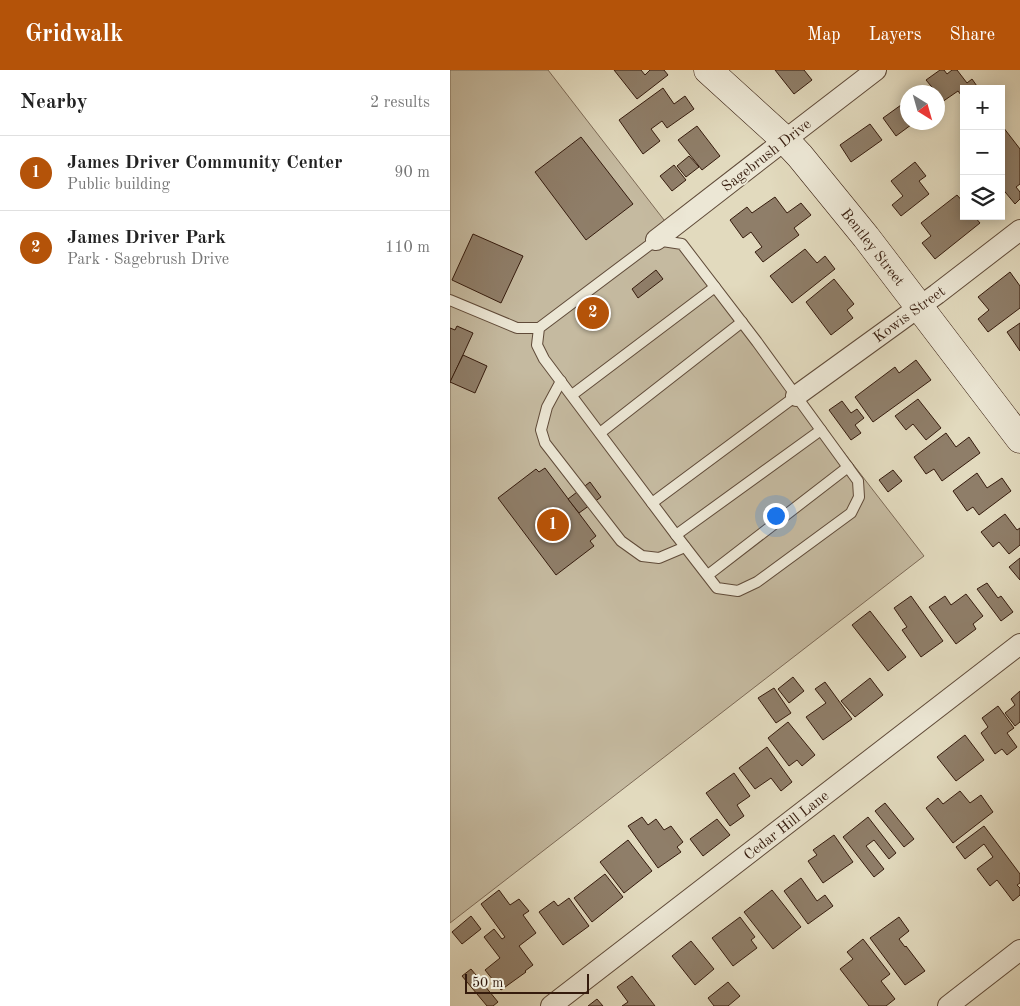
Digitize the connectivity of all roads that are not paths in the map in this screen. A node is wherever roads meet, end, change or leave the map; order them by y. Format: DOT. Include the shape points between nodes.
graph roads {
  1 [pos="708,70"];
  2 [pos="876,70"];
  3 [pos="784,140"];
  4 [pos="1020,230"];
  5 [pos="656,240"];
  6 [pos="716,287"];
  7 [pos="450,300"];
  8 [pos="919,307"];
  9 [pos="742,322"];
  10 [pos="539,328"];
  11 [pos="561,381"];
  12 [pos="572,395"];
  13 [pos="796,396"];
  14 [pos="821,430"];
  15 [pos="600,433"];
  16 [pos="1020,439"];
  17 [pos="848,467"];
  18 [pos="652,503"];
  19 [pos="676,535"];
  20 [pos="685,547"];
  21 [pos="708,576"];
  22 [pos="1020,644"];
  23 [pos="1020,950"];
  24 [pos="551,1006"];
  25 [pos="948,1006"];
  1 -- 3 [label="street, Bentley Street"];
  2 -- 3 [label="street, Sagebrush Drive"];
  3 -- 5 [label="street, Sagebrush Drive"];
  3 -- 8 [label="street, Bentley Street" via="866,237"];
  4 -- 8 [label="street, Kowis Street"];
  5 -- 6 [label="lane" via="682,244"];
  5 -- 10 [label="lane"];
  6 -- 9 [label="lane"];
  6 -- 12 [label="lane"];
  7 -- 10 [label="lane" via="517,328"];
  8 -- 13 [label="street, Kowis Street"];
  8 -- 16 [label="street, Bentley Street"];
  9 -- 13 [label="lane"];
  9 -- 15 [label="lane"];
  10 -- 11 [label="lane" via="537,345"];
  11 -- 12 [label="lane"];
  11 -- 20 [label="lane" via="547,407 541,430 545,443 620,541 642,556 659,558"];
  12 -- 15 [label="lane"];
  13 -- 14 [label="lane"];
  13 -- 18 [label="lane"];
  14 -- 17 [label="lane"];
  14 -- 19 [label="lane"];
  15 -- 18 [label="lane"];
  17 -- 21 [label="lane"];
  17 -- 21 [label="lane" via="858,481 859,497 851,512 757,582 738,591 717,588"];
  18 -- 19 [label="lane"];
  19 -- 20 [label="lane"];
  20 -- 21 [label="lane"];
  22 -- 24 [label="street, Cedar Hill Lane"];
  23 -- 25 [label="street"];
}
